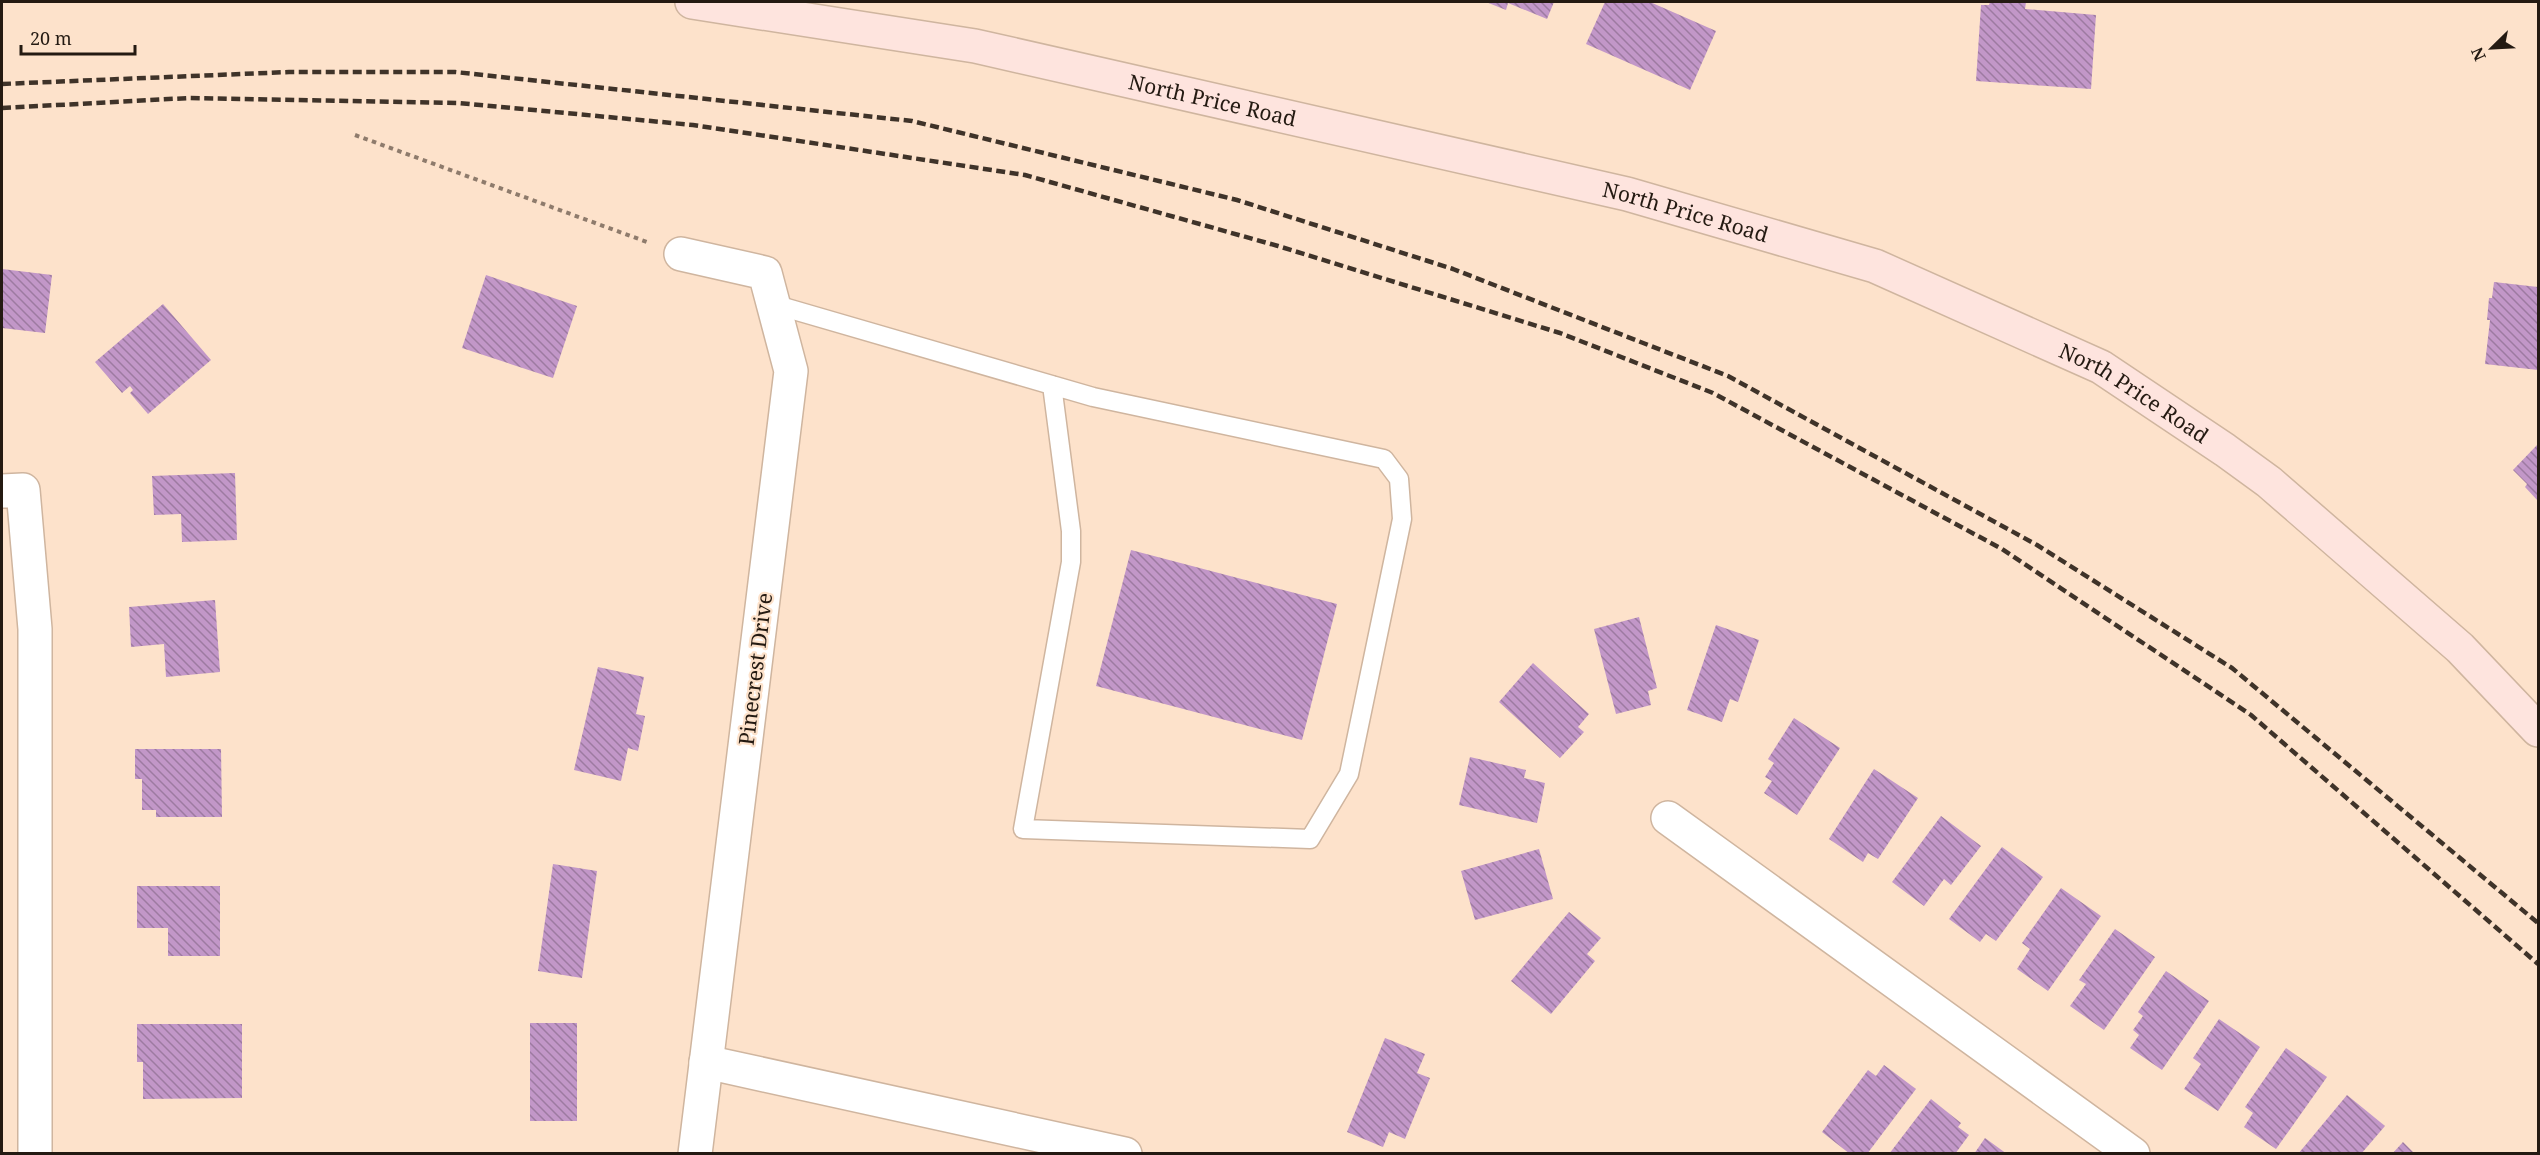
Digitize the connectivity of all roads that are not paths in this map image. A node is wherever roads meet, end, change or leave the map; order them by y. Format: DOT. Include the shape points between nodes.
graph roads {
  1 [pos="692,2"];
  2 [pos="681,254"];
  3 [pos="773,304"];
  4 [pos="1052,385"];
  5 [pos="2,491"];
  6 [pos="2538,730"];
  7 [pos="1668,818"];
  8 [pos="706,1062"];
  9 [pos="35,1154"];
  10 [pos="695,1154"];
  11 [pos="1125,1154"];
  12 [pos="2133,1154"];
  1 -- 6 [label="street, North Price Road" via="975,46 1627,194 1875,266 2101,367 2225,450 2269,482 2460,648"];
  2 -- 3 [label="street, Pinecrest Drive" via="765,273"];
  3 -- 4 [label="lane"];
  3 -- 8 [label="street, Pinecrest Drive" via="791,371"];
  4 -- 4 [label="lane" via="1384,459 1399,479 1402,519 1348,774 1310,839 1023,829 1071,562 1071,531"];
  5 -- 9 [label="street" via="23,490 35,628"];
  7 -- 12 [label="street"];
  8 -- 10 [label="street, Pinecrest Drive"];
  8 -- 11 [label="street"];
}
